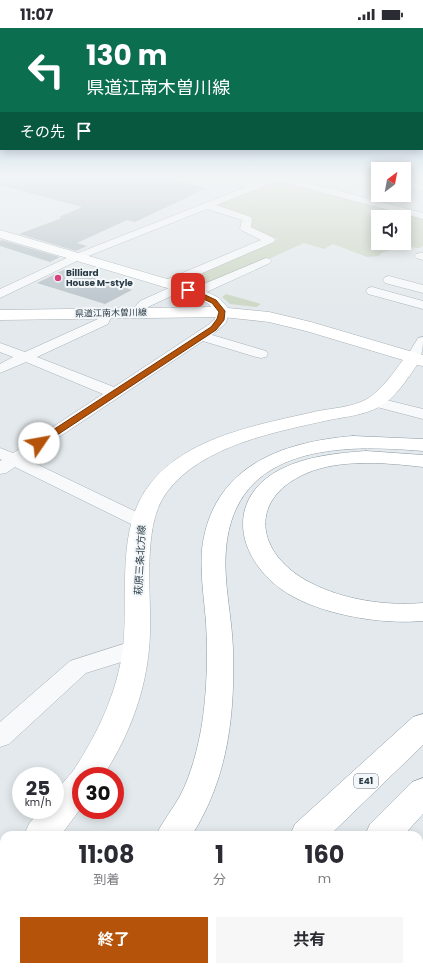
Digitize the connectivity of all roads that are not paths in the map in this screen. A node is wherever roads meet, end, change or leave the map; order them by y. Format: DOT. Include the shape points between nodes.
graph roads {
  1 [pos="166,222"];
  2 [pos="246,222"];
  3 [pos="0,234"];
  4 [pos="77,257"];
  5 [pos="266,261"];
  6 [pos="423,277"];
  7 [pos="174,285"];
  8 [pos="423,290"];
  9 [pos="372,291"];
  10 [pos="196,292"];
  11 [pos="0,294"];
  12 [pos="423,305"];
  13 [pos="140,312"];
  14 [pos="223,312"];
  15 [pos="107,313"];
  16 [pos="0,315"];
  17 [pos="202,336"];
  18 [pos="0,347"];
  19 [pos="420,353"];
  20 [pos="261,354"];
  21 [pos="25,357"];
  22 [pos="0,369"];
  23 [pos="115,393"];
  24 [pos="374,402"];
  25 [pos="423,414"];
  26 [pos="423,445"];
  27 [pos="5,461"];
  28 [pos="423,461"];
  29 [pos="142,522"];
  30 [pos="423,612"];
  31 [pos="136,649"];
  32 [pos="423,726"];
  33 [pos="0,737"];
  34 [pos="91,767"];
  35 [pos="423,792"];
  36 [pos="72,795"];
  37 [pos="44,831"];
  38 [pos="175,831"];
  39 [pos="311,831"];
  40 [pos="386,831"];
  1 -- 4 [label="street"];
  2 -- 7 [label="street" via="245,228 270,240"];
  3 -- 4 [label="main road"];
  4 -- 7 [label="main road"];
  4 -- 11 [label="street"];
  5 -- 10 [label="street"];
  6 -- 8 [label="street" via="390,275"];
  7 -- 10 [label="main road"];
  7 -- 13 [label="street" via="144,304"];
  9 -- 12 [label="street"];
  10 -- 14 [label="main road" via="214,302"];
  13 -- 14 [label="main road, 県道江南木曽川線"];
  13 -- 15 [label="main road, 県道江南木曽川線"];
  14 -- 17 [label="street" via="221,320"];
  14 -- 19 [label="main road, 県道江南木曽川線" via="269,317"];
  15 -- 16 [label="main road, 県道江南木曽川線"];
  15 -- 21 [label="street" via="103,321"];
  17 -- 20 [label="street"];
  17 -- 23 [label="street"];
  18 -- 21 [label="street"];
  19 -- 24 [label="main road, 萩原三条北方線"];
  21 -- 22 [label="street"];
  21 -- 23 [label="street"];
  23 -- 27 [label="street"];
  24 -- 25 [label="street"];
  24 -- 29 [label="main road, 萩原三条北方線" via="242,436 203,452 185,463 156,490"];
  26 -- 38 [label="main road" via="353,442 319,445 291,452 270,461 252,473 225,504 217,527 214,551 220,678 217,725 207,764 191,806"];
  27 -- 29 [label="street"];
  28 -- 30 [label="main road" via="377,457 345,458 293,472 275,483 262,496 254,512 253,528 259,548 273,568 290,582 311,593 332,602 360,609"];
  29 -- 31 [label="main road, 萩原三条北方線"];
  31 -- 33 [label="street" via="78,667"];
  31 -- 34 [label="main road, 萩原三条北方線" via="124,704 109,738"];
  32 -- 39 [label="main road, E41"];
  35 -- 40 [label="main road"];
  36 -- 37 [label="main road"];
}
